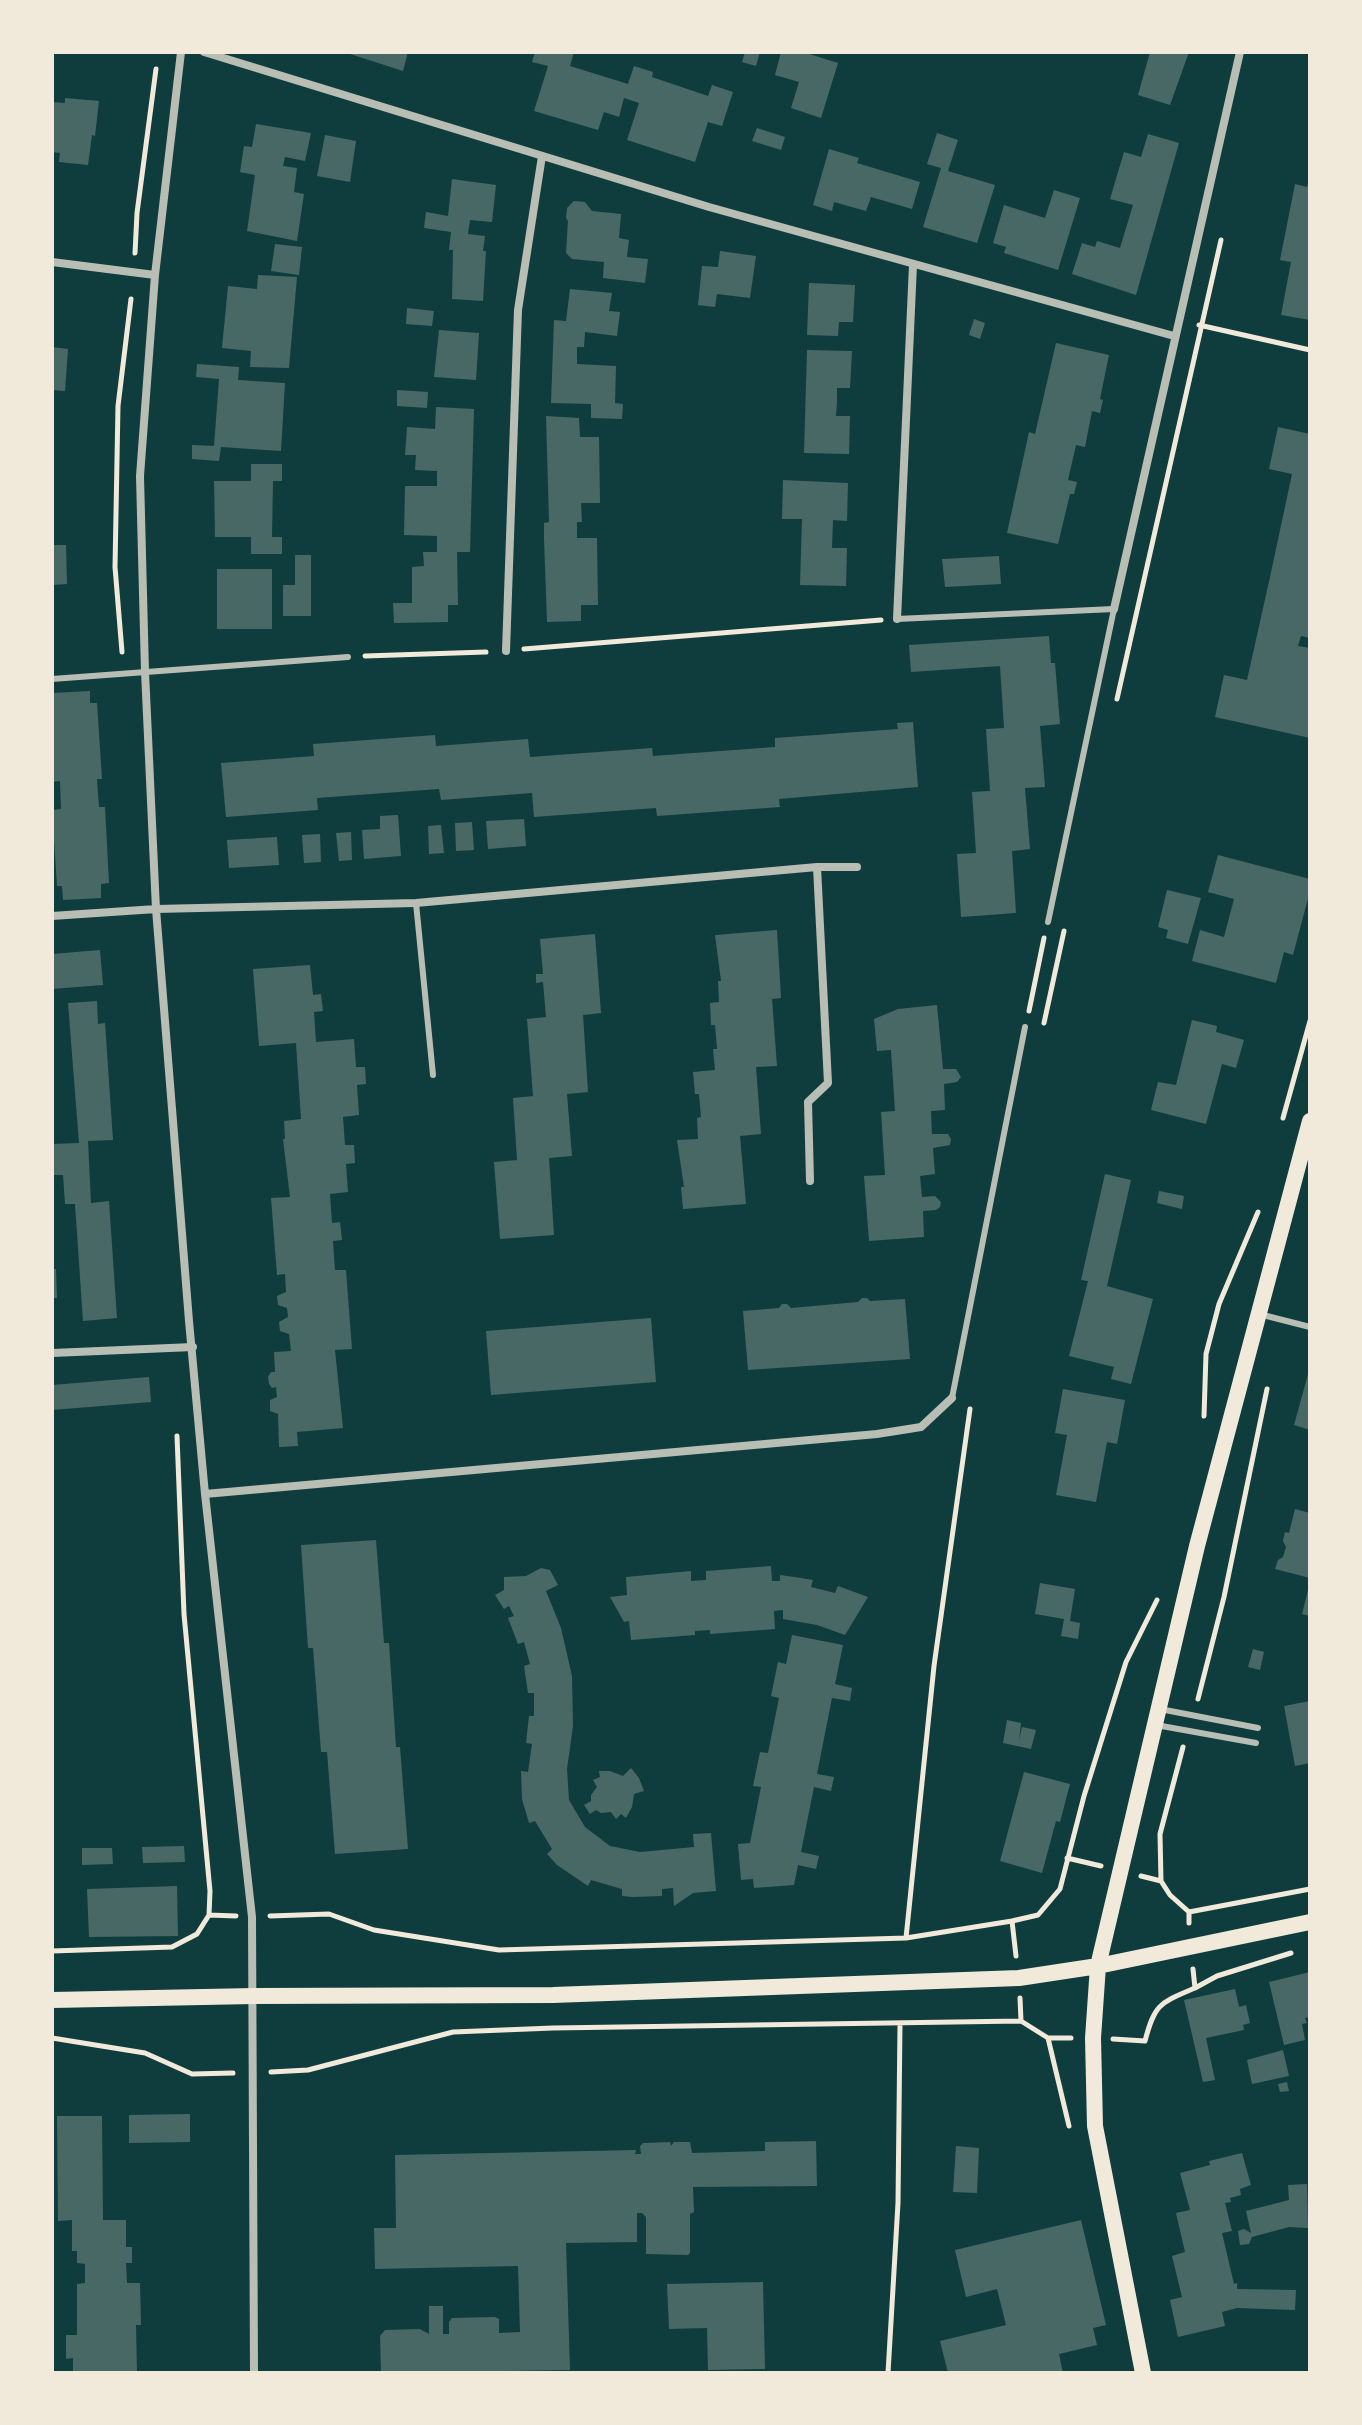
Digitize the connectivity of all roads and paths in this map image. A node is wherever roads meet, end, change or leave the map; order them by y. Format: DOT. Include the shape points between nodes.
graph roads {
  1 [pos="181,52"];
  2 [pos="204,52"];
  3 [pos="1240,52"];
  4 [pos="542,156"];
  5 [pos="1221,238"];
  6 [pos="52,262"];
  7 [pos="913,265"];
  8 [pos="155,275"];
  9 [pos="1178,321"];
  10 [pos="1203,325"];
  11 [pos="1174,336"];
  12 [pos="1310,350"];
  13 [pos="1114,609"];
  14 [pos="897,619"];
  15 [pos="506,651"];
  16 [pos="348,657"];
  17 [pos="145,672"];
  18 [pos="52,679"];
  19 [pos="1115,710"];
  20 [pos="817,867"];
  21 [pos="857,867"];
  22 [pos="416,903"];
  23 [pos="156,909"];
  24 [pos="52,916"];
  25 [pos="1048,922"];
  26 [pos="1066,926"];
  27 [pos="1310,1021"];
  28 [pos="1025,1027"];
  29 [pos="1041,1034"];
  30 [pos="433,1075"];
  31 [pos="1310,1121"];
  32 [pos="1280,1132"];
  33 [pos="810,1181"];
  34 [pos="1261,1202"];
  35 [pos="1257,1314"];
  36 [pos="1310,1327"];
  37 [pos="193,1347"];
  38 [pos="52,1353"];
  39 [pos="1267,1388"];
  40 [pos="972,1395"];
  41 [pos="952,1398"];
  42 [pos="1201,1428"];
  43 [pos="205,1494"];
  44 [pos="1159,1593"];
  45 [pos="1193,1716"];
  46 [pos="1158,1717"];
  47 [pos="1258,1728"];
  48 [pos="1188,1731"];
  49 [pos="1256,1743"];
  50 [pos="1310,1889"];
  51 [pos="1189,1912"];
  52 [pos="209,1915"];
  53 [pos="252,1917"];
  54 [pos="1012,1921"];
  55 [pos="1310,1922"];
  56 [pos="906,1938"];
  57 [pos="1190,1946"];
  58 [pos="1297,1951"];
  59 [pos="1098,1966"];
  60 [pos="1019,1978"];
  61 [pos="1195,1988"];
  62 [pos="254,1996"];
  63 [pos="52,2000"];
  64 [pos="900,2024"];
  65 [pos="52,2038"];
  66 [pos="1093,2038"];
  67 [pos="254,2072"];
  68 [pos="254,2373"];
  69 [pos="888,2373"];
  70 [pos="1143,2373"];
  1 -- 8 [label="street"];
  2 -- 4 [label="street"];
  3 -- 9 [label="street"];
  4 -- 7 [label="street"];
  4 -- 15 [label="street" via="518,310"];
  5 -- 10 [label="path"];
  6 -- 8 [label="street"];
  7 -- 11 [label="street"];
  7 -- 14 [label="street"];
  8 -- 17 [label="street" via="140,476"];
  9 -- 10 [label="path"];
  9 -- 11 [label="street"];
  10 -- 12 [label="path"];
  10 -- 19 [label="path"];
  11 -- 13 [label="street"];
  13 -- 14 [label="lane"];
  13 -- 25 [label="lane"];
  14 -- 15 [label="path"];
  15 -- 16 [label="path"];
  16 -- 17 [label="lane"];
  17 -- 18 [label="lane"];
  17 -- 23 [label="street"];
  20 -- 21 [label="street"];
  20 -- 22 [label="street"];
  20 -- 33 [label="street" via="828,1083 808,1102"];
  22 -- 23 [label="street"];
  22 -- 30 [label="lane"];
  23 -- 24 [label="street"];
  23 -- 37 [label="street"];
  25 -- 28 [label="path"];
  26 -- 29 [label="path"];
  27 -- 32 [label="path"];
  28 -- 41 [label="lane"];
  31 -- 35 [label="main road"];
  34 -- 42 [label="path" via="1219,1304 1206,1354"];
  35 -- 36 [label="lane"];
  35 -- 46 [label="main road"];
  37 -- 38 [label="street"];
  37 -- 43 [label="street"];
  39 -- 45 [label="path" via="1224,1597"];
  40 -- 56 [label="path" via="934,1666"];
  41 -- 43 [label="street" via="921,1427 877,1434"];
  43 -- 53 [label="street"];
  44 -- 54 [label="path" via="1126,1662 1060,1889 1038,1915"];
  45 -- 46 [label="lane"];
  45 -- 47 [label="lane"];
  46 -- 48 [label="lane"];
  46 -- 59 [label="main road"];
  48 -- 49 [label="lane"];
  48 -- 51 [label="path" via="1160,1834 1161,1881"];
  50 -- 51 [label="path"];
  51 -- 57 [label="path"];
  52 -- 53 [label="path"];
  53 -- 56 [label="path" via="329,1914 374,1930 499,1950"];
  53 -- 62 [label="street"];
  54 -- 56 [label="path"];
  54 -- 60 [label="path"];
  55 -- 57 [label="main road"];
  57 -- 59 [label="main road"];
  57 -- 61 [label="path"];
  58 -- 61 [label="path"];
  59 -- 60 [label="main road"];
  59 -- 66 [label="main road"];
  60 -- 62 [label="main road" via="553,1995"];
  61 -- 66 [label="path" via="1160,2003 1145,2041"];
  62 -- 63 [label="main road"];
  62 -- 67 [label="street"];
  64 -- 66 [label="path" via="1021,2021 1048,2038"];
  64 -- 67 [label="path" via="453,2032 308,2070"];
  64 -- 69 [label="path" via="898,2203"];
  65 -- 67 [label="path" via="145,2053 192,2074"];
  66 -- 70 [label="main road" via="1095,2126"];
  67 -- 68 [label="street"];
}
